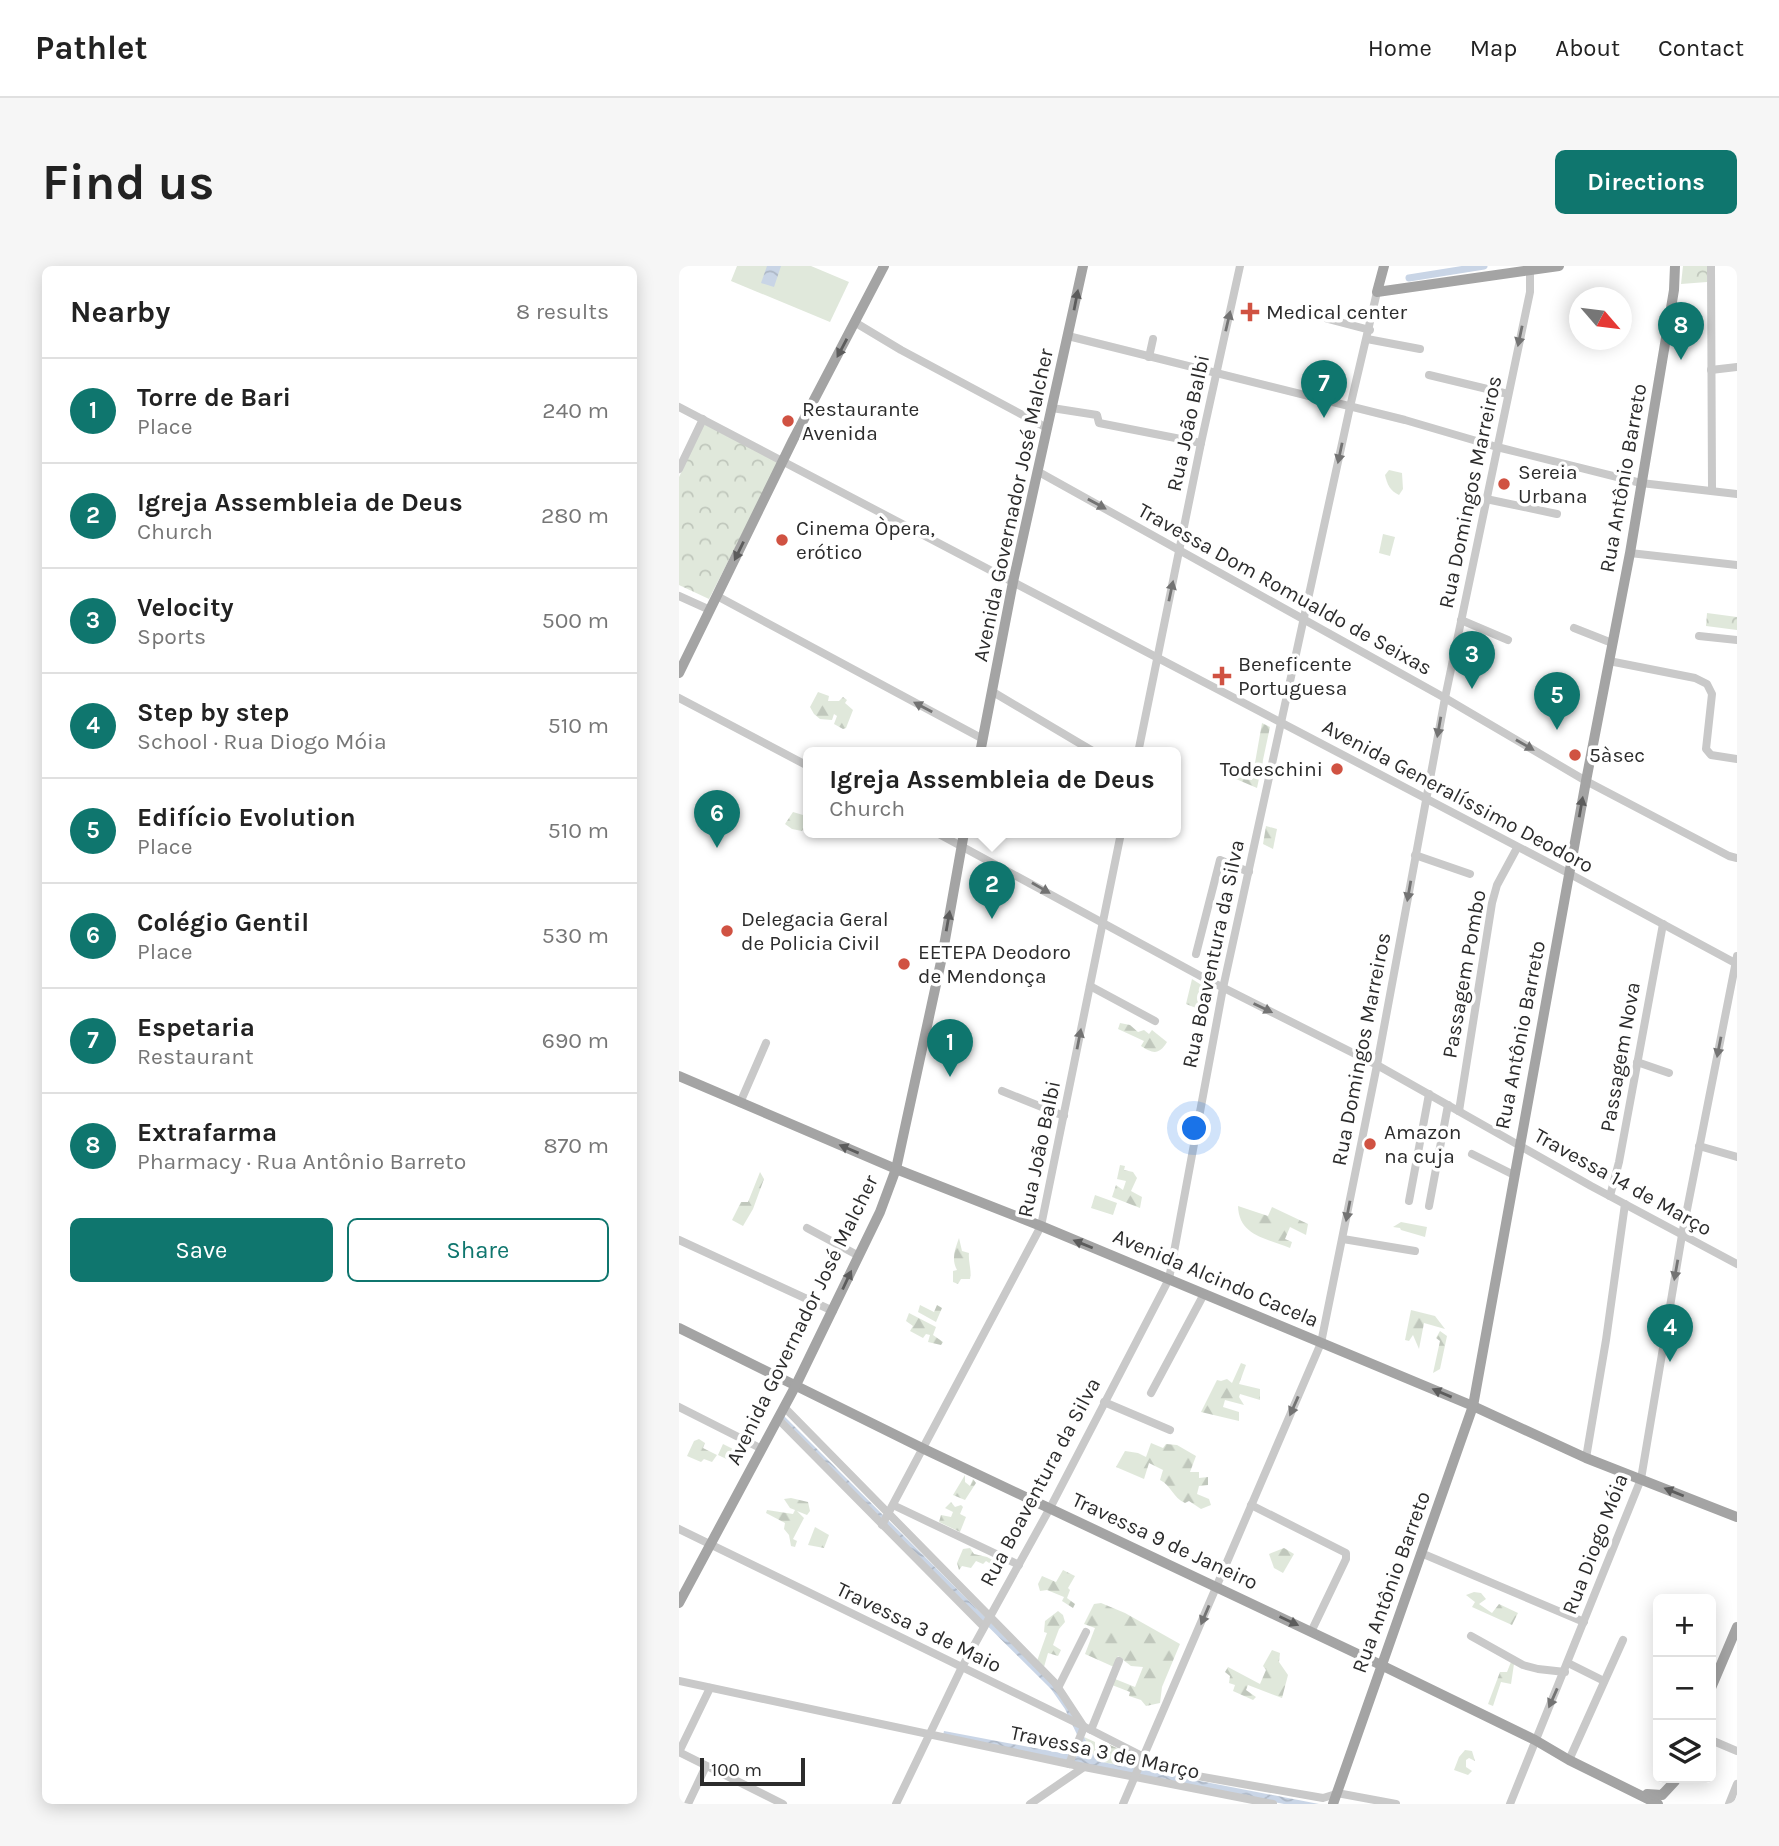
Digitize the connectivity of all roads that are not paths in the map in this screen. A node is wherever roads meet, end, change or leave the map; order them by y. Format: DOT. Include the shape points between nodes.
graph roads {
  1 [pos="884,266"];
  2 [pos="1083,266"];
  3 [pos="1240,266"];
  4 [pos="1384,266"];
  5 [pos="1559,266"];
  6 [pos="1675,266"];
  7 [pos="1711,266"];
  8 [pos="1530,269"];
  9 [pos="1377,292"];
  10 [pos="1328,320"];
  11 [pos="856,323"];
  12 [pos="1369,335"];
  13 [pos="1069,336"];
  14 [pos="1153,339"];
  15 [pos="1420,349"];
  16 [pos="1149,357"];
  17 [pos="1737,367"];
  18 [pos="1711,370"];
  19 [pos="1216,374"];
  20 [pos="1429,375"];
  21 [pos="1508,394"];
  22 [pos="679,407"];
  23 [pos="1350,407"];
  24 [pos="1052,408"];
  25 [pos="703,419"];
  26 [pos="1047,428"];
  27 [pos="1201,443"];
  28 [pos="1497,447"];
  29 [pos="784,460"];
  30 [pos="679,469"];
  31 [pos="1037,471"];
  32 [pos="1641,483"];
  33 [pos="1711,491"];
  34 [pos="1737,494"];
  35 [pos="1486,499"];
  36 [pos="1557,514"];
  37 [pos="1180,550"];
  38 [pos="1630,553"];
  39 [pos="1737,565"];
  40 [pos="1013,582"];
  41 [pos="679,596"];
  42 [pos="717,596"];
  43 [pos="710,610"];
  44 [pos="1303,620"];
  45 [pos="1461,621"];
  46 [pos="1574,628"];
  47 [pos="1699,636"];
  48 [pos="1508,640"];
  49 [pos="1737,640"];
  50 [pos="1612,643"];
  51 [pos="1157,658"];
  52 [pos="1609,661"];
  53 [pos="679,673"];
  54 [pos="993,692"];
  55 [pos="679,698"];
  56 [pos="1444,698"];
  57 [pos="1281,723"];
  58 [pos="983,739"];
  59 [pos="981,747"];
  60 [pos="1086,747"];
  61 [pos="1139,747"];
  62 [pos="1737,759"];
  63 [pos="803,762"];
  64 [pos="1586,781"];
  65 [pos="1425,800"];
  66 [pos="946,838"];
  67 [pos="963,838"];
  68 [pos="1121,838"];
  69 [pos="961,846"];
  70 [pos="1517,848"];
  71 [pos="1415,855"];
  72 [pos="1737,858"];
  73 [pos="1249,872"];
  74 [pos="1470,874"];
  75 [pos="1570,874"];
  76 [pos="1102,924"];
  77 [pos="1663,924"];
  78 [pos="1196,954"];
  79 [pos="1736,961"];
  80 [pos="1090,986"];
  81 [pos="1223,988"];
  82 [pos="1155,1021"];
  83 [pos="766,1043"];
  84 [pos="1637,1062"];
  85 [pos="1377,1065"];
  86 [pos="1669,1073"];
  87 [pos="679,1076"];
  88 [pos="1002,1091"];
  89 [pos="1429,1094"];
  90 [pos="740,1103"];
  91 [pos="1448,1105"];
  92 [pos="1459,1111"];
  93 [pos="1064,1116"];
  94 [pos="1520,1145"];
  95 [pos="1699,1146"];
  96 [pos="1472,1154"];
  97 [pos="1737,1157"];
  98 [pos="896,1169"];
  99 [pos="1514,1175"];
  100 [pos="1610,1196"];
  101 [pos="1409,1201"];
  102 [pos="1625,1204"];
  103 [pos="1429,1206"];
  104 [pos="1041,1226"];
  105 [pos="807,1228"];
  106 [pos="1682,1235"];
  107 [pos="1343,1239"];
  108 [pos="679,1240"];
  109 [pos="1415,1251"];
  110 [pos="859,1255"];
  111 [pos="1737,1264"];
  112 [pos="1169,1279"];
  113 [pos="1203,1294"];
  114 [pos="833,1311"];
  115 [pos="679,1328"];
  116 [pos="1321,1343"];
  117 [pos="796,1385"];
  118 [pos="1151,1394"];
  119 [pos="1104,1402"];
  120 [pos="1473,1406"];
  121 [pos="679,1407"];
  122 [pos="784,1407"];
  123 [pos="778,1419"];
  124 [pos="1170,1430"];
  125 [pos="924,1448"];
  126 [pos="762,1449"];
  127 [pos="1587,1458"];
  128 [pos="1641,1479"];
  129 [pos="1251,1504"];
  130 [pos="1050,1508"];
  131 [pos="890,1511"];
  132 [pos="1737,1517"];
  133 [pos="882,1524"];
  134 [pos="679,1529"];
  135 [pos="711,1544"];
  136 [pos="1421,1553"];
  137 [pos="1019,1565"];
  138 [pos="1217,1587"];
  139 [pos="679,1603"];
  140 [pos="990,1616"];
  141 [pos="1584,1622"];
  142 [pos="983,1626"];
  143 [pos="1737,1627"];
  144 [pos="1086,1632"];
  145 [pos="1311,1632"];
  146 [pos="1471,1636"];
  147 [pos="1623,1640"];
  148 [pos="1734,1646"];
  149 [pos="1119,1661"];
  150 [pos="1381,1665"];
  151 [pos="1566,1668"];
  152 [pos="961,1669"];
  153 [pos="1716,1679"];
  154 [pos="679,1681"];
  155 [pos="1604,1681"];
  156 [pos="710,1688"];
  157 [pos="1058,1688"];
  158 [pos="1083,1730"];
  159 [pos="931,1733"];
  160 [pos="1535,1740"];
  161 [pos="1716,1742"];
  162 [pos="1737,1751"];
  163 [pos="679,1752"];
  164 [pos="1144,1758"];
  165 [pos="1569,1759"];
  166 [pos="1071,1760"];
  167 [pos="706,1766"];
  168 [pos="1084,1767"];
  169 [pos="1135,1777"];
  170 [pos="1672,1783"];
  171 [pos="1673,1783"];
  172 [pos="1737,1784"];
  173 [pos="1633,1790"];
  174 [pos="1336,1796"];
  175 [pos="1246,1802"];
  176 [pos="688,1804"];
  177 [pos="783,1804"];
  178 [pos="896,1804"];
  179 [pos="1030,1804"];
  180 [pos="1123,1804"];
  181 [pos="1273,1804"];
  182 [pos="1395,1804"];
  183 [pos="1510,1804"];
  184 [pos="1658,1804"];
  185 [pos="1672,1804"];
  186 [pos="1729,1804"];
  1 -- 11 [label="main road"];
  13 -- 2 [label="main road, Avenida Governador José Malcher, one-way"];
  19 -- 3 [label="street, Rua João Balbi, one-way"];
  4 -- 9 [label="main road, Rua Boaventura da Silva"];
  5 -- 8 [label="main road"];
  6 -- 32 [label="main road, Rua Antônio Barreto"];
  7 -- 18 [label="street"];
  8 -- 9 [label="main road"];
  8 -- 21 [label="street, Rua Domingos Marreiros, one-way" via="1530,292"];
  9 -- 12 [label="street, Rua Boaventura da Silva"];
  10 -- 12 [label="street"];
  11 -- 26 [label="street"];
  11 -- 29 [label="main road, one-way"];
  12 -- 15 [label="street"];
  12 -- 23 [label="street, Rua Boaventura da Silva"];
  13 -- 16 [label="street"];
  13 -- 24 [label="main road, Avenida Governador José Malcher"];
  14 -- 16 [label="street"];
  16 -- 19 [label="street"];
  17 -- 18 [label="street"];
  18 -- 33 [label="street"];
  19 -- 23 [label="street"];
  19 -- 27 [label="street, Rua João Balbi"];
  20 -- 21 [label="street"];
  21 -- 28 [label="street, Rua Domingos Marreiros"];
  22 -- 25 [label="street, Avenida Generalíssimo Deodoro"];
  23 -- 28 [label="street"];
  23 -- 44 [label="street, Rua Boaventura da Silva, one-way"];
  24 -- 26 [label="main road, Avenida Governador José Malcher"];
  24 -- 27 [label="street" via="1097,415 1098,423"];
  25 -- 29 [label="street, Avenida Generalíssimo Deodoro"];
  25 -- 30 [label="street"];
  26 -- 31 [label="main road, Avenida Governador José Malcher"];
  27 -- 37 [label="street, Rua João Balbi"];
  28 -- 32 [label="street"];
  28 -- 35 [label="street, Rua Domingos Marreiros"];
  29 -- 40 [label="street, Avenida Generalíssimo Deodoro"];
  29 -- 42 [label="main road, one-way"];
  31 -- 37 [label="street, Travessa Dom Romualdo de Seixas, one-way"];
  31 -- 40 [label="main road, Avenida Governador José Malcher"];
  32 -- 33 [label="street"];
  32 -- 38 [label="main road, Rua Antônio Barreto"];
  33 -- 34 [label="street"];
  35 -- 36 [label="street"];
  35 -- 45 [label="street, Rua Domingos Marreiros"];
  37 -- 44 [label="street, Travessa Dom Romualdo de Seixas"];
  51 -- 37 [label="street, Rua João Balbi, one-way"];
  38 -- 39 [label="street"];
  38 -- 50 [label="main road, Rua Antônio Barreto"];
  40 -- 51 [label="street, Avenida Generalíssimo Deodoro"];
  40 -- 54 [label="main road, Avenida Governador José Malcher"];
  41 -- 43 [label="street"];
  42 -- 43 [label="main road"];
  58 -- 42 [label="street, one-way"];
  43 -- 53 [label="main road"];
  44 -- 56 [label="street, Travessa Dom Romualdo de Seixas"];
  44 -- 57 [label="street, Rua Boaventura da Silva"];
  45 -- 48 [label="street"];
  45 -- 56 [label="street, Rua Domingos Marreiros"];
  46 -- 50 [label="street"];
  47 -- 49 [label="street"];
  50 -- 52 [label="main road, Rua Antônio Barreto"];
  51 -- 57 [label="street, Avenida Generalíssimo Deodoro"];
  51 -- 61 [label="street, Rua João Balbi"];
  52 -- 62 [label="street" via="1707,684 1712,694 1706,749 1711,755"];
  52 -- 64 [label="main road, Rua Antônio Barreto"];
  54 -- 58 [label="main road, Avenida Governador José Malcher"];
  54 -- 60 [label="street"];
  55 -- 63 [label="street"];
  56 -- 64 [label="street, Travessa Dom Romualdo de Seixas, one-way"];
  56 -- 65 [label="street, Rua Domingos Marreiros, one-way"];
  57 -- 65 [label="street, Avenida Generalíssimo Deodoro"];
  57 -- 73 [label="street, Rua Boaventura da Silva"];
  58 -- 59 [label="main road, Avenida Governador José Malcher"];
  64 -- 72 [label="street, Travessa Dom Romualdo de Seixas"];
  75 -- 64 [label="main road, Rua Antônio Barreto, one-way"];
  65 -- 70 [label="street, Avenida Generalíssimo Deodoro"];
  65 -- 71 [label="street, Rua Domingos Marreiros"];
  66 -- 69 [label="street, Travessa 14 de Março"];
  67 -- 69 [label="main road, Avenida Governador José Malcher"];
  68 -- 76 [label="street, Rua João Balbi"];
  69 -- 76 [label="street, Travessa 14 de Março, one-way"];
  98 -- 69 [label="main road, Avenida Governador José Malcher, one-way"];
  70 -- 75 [label="street, Avenida Generalíssimo Deodoro"];
  70 -- 92 [label="street, Passagem Pombo" via="1492,903"];
  71 -- 74 [label="street"];
  71 -- 85 [label="street, Rua Domingos Marreiros, one-way"];
  73 -- 78 [label="street" via="1220,860"];
  73 -- 81 [label="street, Rua Boaventura da Silva"];
  75 -- 77 [label="street, Avenida Generalíssimo Deodoro"];
  75 -- 94 [label="main road, Rua Antônio Barreto"];
  76 -- 80 [label="street, Rua João Balbi"];
  76 -- 81 [label="street, Travessa 14 de Março"];
  77 -- 79 [label="street, Avenida Generalíssimo Deodoro"];
  77 -- 84 [label="street, Passagem Nova"];
  79 -- 95 [label="street, Rua Diogo Móia, one-way"];
  80 -- 82 [label="street"];
  93 -- 80 [label="street, Rua João Balbi, one-way"];
  81 -- 85 [label="street, Travessa 14 de Março, one-way"];
  81 -- 112 [label="street, Rua Boaventura da Silva"];
  83 -- 90 [label="street"];
  84 -- 86 [label="street"];
  84 -- 100 [label="street, Passagem Nova"];
  85 -- 89 [label="street, Travessa 14 de Março"];
  85 -- 107 [label="street, Rua Domingos Marreiros, one-way"];
  87 -- 90 [label="main road, Avenida Alcindo Cacela"];
  88 -- 93 [label="street"];
  89 -- 91 [label="street, Travessa 14 de Março"];
  89 -- 101 [label="street"];
  98 -- 90 [label="main road, Avenida Alcindo Cacela, one-way"];
  91 -- 92 [label="street, Travessa 14 de Março"];
  91 -- 103 [label="street"];
  92 -- 94 [label="street, Travessa 14 de Março"];
  93 -- 104 [label="street, Rua João Balbi"];
  94 -- 99 [label="main road, Rua Antônio Barreto"];
  94 -- 100 [label="street, Travessa 14 de Março"];
  95 -- 97 [label="street"];
  95 -- 106 [label="street, Rua Diogo Móia"];
  96 -- 99 [label="street"];
  98 -- 104 [label="main road, Avenida Alcindo Cacela"];
  98 -- 110 [label="main road, Avenida Governador José Malcher"];
  99 -- 120 [label="main road, Rua Antônio Barreto"];
  100 -- 102 [label="street, Travessa 14 de Março"];
  102 -- 106 [label="street, Travessa 14 de Março"];
  102 -- 127 [label="street"];
  112 -- 104 [label="main road, Avenida Alcindo Cacela, one-way"];
  104 -- 125 [label="street, Rua João Balbi"];
  105 -- 110 [label="street"];
  106 -- 111 [label="street, Travessa 14 de Março"];
  106 -- 128 [label="street, Rua Diogo Móia, one-way"];
  107 -- 109 [label="street"];
  107 -- 116 [label="street, Rua Domingos Marreiros"];
  108 -- 114 [label="street"];
  114 -- 110 [label="main road, Avenida Governador José Malcher, one-way"];
  112 -- 113 [label="main road, Avenida Alcindo Cacela"];
  112 -- 119 [label="street, Rua Boaventura da Silva"];
  113 -- 116 [label="main road, Avenida Alcindo Cacela"];
  113 -- 118 [label="street"];
  114 -- 117 [label="main road, Avenida Governador José Malcher"];
  115 -- 117 [label="main road, Travessa 9 de Janeiro"];
  120 -- 116 [label="main road, Avenida Alcindo Cacela, one-way"];
  116 -- 129 [label="street, Rua Domingos Marreiros, one-way"];
  117 -- 122 [label="main road, Avenida Governador José Malcher"];
  117 -- 125 [label="main road, Travessa 9 de Janeiro"];
  119 -- 124 [label="street"];
  119 -- 130 [label="street, Rua Boaventura da Silva"];
  120 -- 127 [label="main road, Avenida Alcindo Cacela"];
  120 -- 136 [label="main road, Rua Antônio Barreto"];
  121 -- 126 [label="street"];
  122 -- 123 [label="main road, Avenida Governador José Malcher"];
  122 -- 131 [label="street"];
  123 -- 126 [label="main road, Avenida Governador José Malcher"];
  123 -- 133 [label="street"];
  125 -- 130 [label="main road, Travessa 9 de Janeiro"];
  125 -- 131 [label="street, Rua João Balbi"];
  126 -- 135 [label="main road, Avenida Governador José Malcher"];
  127 -- 128 [label="main road, Avenida Alcindo Cacela"];
  132 -- 128 [label="main road, Avenida Alcindo Cacela, one-way"];
  128 -- 141 [label="street, Rua Diogo Móia"];
  129 -- 138 [label="street, Rua Domingos Marreiros"];
  129 -- 145 [label="street" via="1346,1553"];
  130 -- 137 [label="street, Rua Boaventura da Silva"];
  130 -- 138 [label="main road, Travessa 9 de Janeiro"];
  131 -- 133 [label="street, Rua João Balbi"];
  131 -- 137 [label="street"];
  131 -- 140 [label="street"];
  133 -- 142 [label="street"];
  134 -- 135 [label="street, Travessa 3 de Maio"];
  135 -- 139 [label="main road, Avenida Governador José Malcher"];
  135 -- 152 [label="street, Travessa 3 de Maio"];
  136 -- 141 [label="street"];
  136 -- 150 [label="main road, Rua Antônio Barreto"];
  137 -- 140 [label="street, Rua Boaventura da Silva"];
  138 -- 145 [label="main road, Travessa 9 de Janeiro, one-way"];
  138 -- 164 [label="street, Rua Domingos Marreiros, one-way"];
  140 -- 142 [label="street, Rua Boaventura da Silva"];
  140 -- 157 [label="street"];
  141 -- 151 [label="street, Rua Diogo Móia"];
  142 -- 152 [label="street"];
  143 -- 148 [label="main road"];
  144 -- 157 [label="street"];
  145 -- 150 [label="main road, Travessa 9 de Janeiro"];
  146 -- 151 [label="street" via="1523,1665 1538,1670"];
  147 -- 155 [label="street"];
  148 -- 153 [label="main road"];
  149 -- 158 [label="street"];
  150 -- 160 [label="main road, Travessa 9 de Janeiro"];
  150 -- 174 [label="main road, Rua Antônio Barreto"];
  151 -- 155 [label="street"];
  151 -- 160 [label="street, Rua Diogo Móia, one-way"];
  152 -- 158 [label="street, Travessa 3 de Maio"];
  152 -- 159 [label="street"];
  154 -- 156 [label="street, Travessa 3 de Março"];
  155 -- 165 [label="street"];
  156 -- 159 [label="street, Travessa 3 de Março"];
  156 -- 163 [label="street"];
  157 -- 158 [label="street"];
  158 -- 164 [label="street, Travessa 3 de Maio"];
  158 -- 166 [label="street"];
  159 -- 166 [label="street, Travessa 3 de Março"];
  159 -- 178 [label="street"];
  160 -- 165 [label="main road, Travessa 9 de Janeiro"];
  160 -- 183 [label="street, Rua Diogo Móia"];
  161 -- 162 [label="street"];
  163 -- 167 [label="street"];
  164 -- 169 [label="street, Rua Domingos Marreiros"];
  164 -- 174 [label="street, Travessa 3 de Março" via="1153,1766 1180,1773 1323,1798"];
  165 -- 173 [label="main road, Travessa 9 de Janeiro"];
  166 -- 168 [label="street, Travessa 3 de Março"];
  167 -- 176 [label="street"];
  167 -- 177 [label="street"];
  168 -- 169 [label="street, Travessa 3 de Março"];
  168 -- 179 [label="street"];
  169 -- 175 [label="street, Travessa 3 de Março"];
  169 -- 180 [label="street, Rua Domingos Marreiros"];
  170 -- 173 [label="main road" via="1658,1796"];
  171 -- 185 [label="main road" via="1669,1791"];
  172 -- 186 [label="street"];
  173 -- 184 [label="main road, Travessa 9 de Janeiro"];
  174 -- 182 [label="street, Travessa 3 de Março"];
  175 -- 181 [label="street, Travessa 3 de Março"];
}
